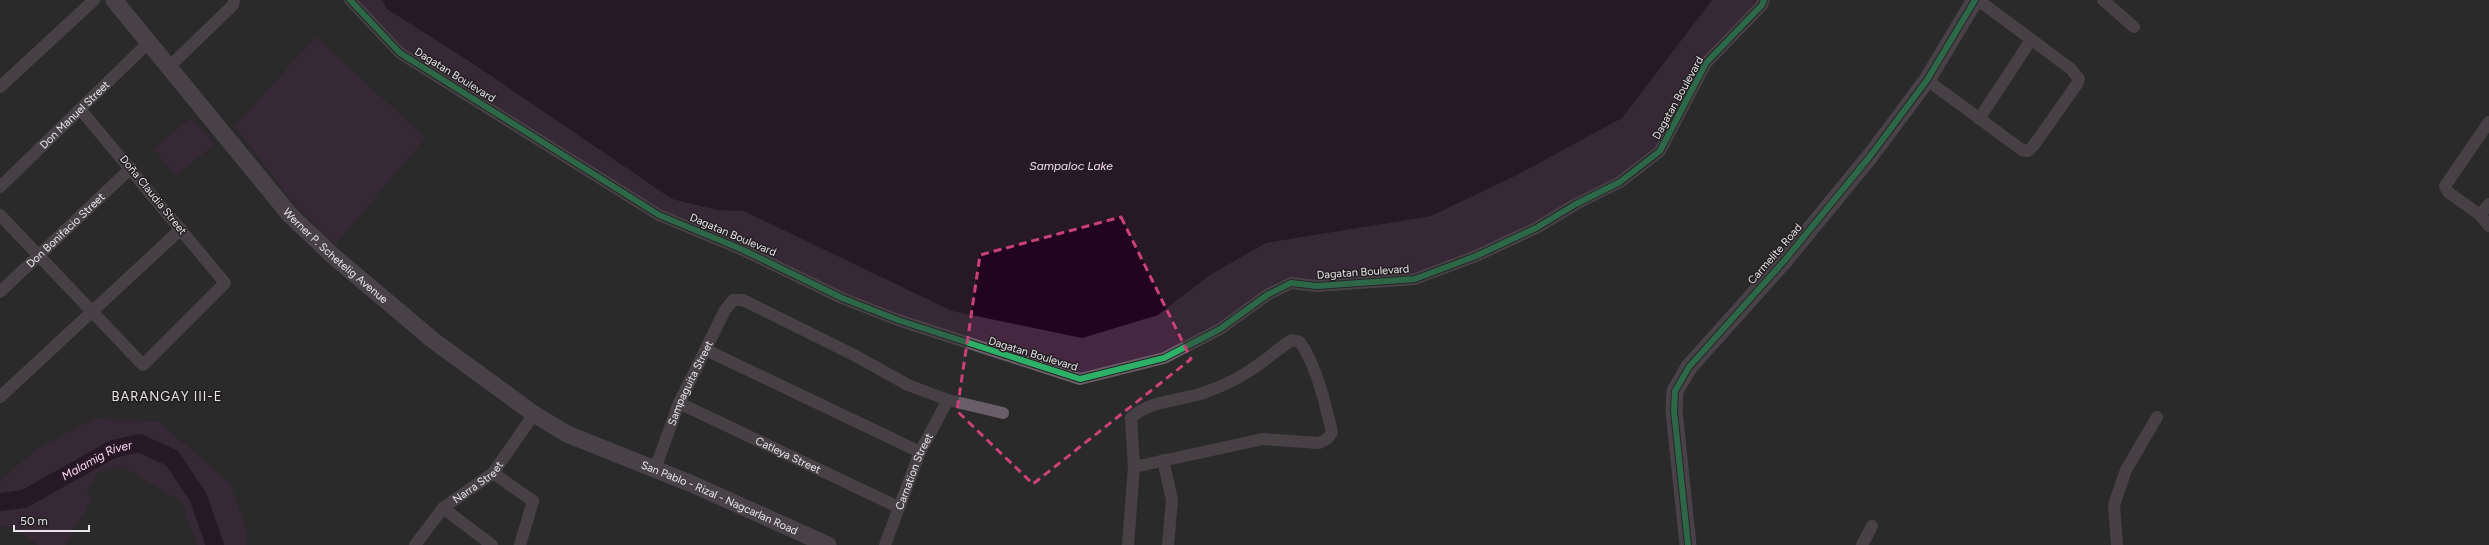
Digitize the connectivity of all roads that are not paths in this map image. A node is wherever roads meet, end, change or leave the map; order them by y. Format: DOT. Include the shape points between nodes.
graph roads {
  1 [pos="94,0"];
  2 [pos="114,0"];
  3 [pos="234,0"];
  4 [pos="350,0"];
  5 [pos="1764,0"];
  6 [pos="1977,0"];
  7 [pos="2104,0"];
  8 [pos="2134,27"];
  9 [pos="2031,40"];
  10 [pos="149,42"];
  11 [pos="169,67"];
  12 [pos="1927,80"];
  13 [pos="0,87"];
  14 [pos="80,109"];
  15 [pos="1979,119"];
  16 [pos="2489,122"];
  17 [pos="131,168"];
  18 [pos="0,187"];
  19 [pos="2489,204"];
  20 [pos="0,215"];
  21 [pos="2480,215"];
  22 [pos="2489,226"];
  23 [pos="181,229"];
  24 [pos="38,257"];
  25 [pos="0,292"];
  26 [pos="90,311"];
  27 [pos="706,350"];
  28 [pos="0,397"];
  29 [pos="948,400"];
  30 [pos="679,403"];
  31 [pos="1003,413"];
  32 [pos="534,414"];
  33 [pos="2157,417"];
  34 [pos="611,451"];
  35 [pos="920,452"];
  36 [pos="1162,460"];
  37 [pos="1134,467"];
  38 [pos="655,469"];
  39 [pos="493,473"];
  40 [pos="898,506"];
  41 [pos="443,508"];
  42 [pos="1872,526"];
  43 [pos="490,544"];
  44 [pos="822,544"];
  45 [pos="415,545"];
  46 [pos="520,545"];
  47 [pos="885,545"];
  48 [pos="1128,545"];
  49 [pos="1168,545"];
  50 [pos="1688,545"];
  51 [pos="1862,545"];
  52 [pos="2117,545"];
  1 -- 13 [label="street"];
  2 -- 10 [label="main road, Werner P. Schetelig Avenue"];
  3 -- 11 [label="street" via="233,4"];
  4 -- 5 [label="street, Dagatan Boulevard" via="400,53 659,215 798,274 842,298 898,320 1080,379 1164,358 1220,329 1267,294 1291,283 1317,286 1415,279 1476,256 1530,231 1620,182 1660,151 1706,63"];
  6 -- 9 [label="street"];
  6 -- 12 [label="main road, Carmelite Road"];
  7 -- 8 [label="street"];
  9 -- 15 [label="street"];
  9 -- 15 [label="street" via="2077,74 2077,84 2028,151 2022,150"];
  10 -- 11 [label="main road, Werner P. Schetelig Avenue"];
  10 -- 14 [label="street, Don Manuel Street"];
  11 -- 32 [label="main road, Werner P. Schetelig Avenue" via="299,225 434,342"];
  12 -- 15 [label="street"];
  12 -- 50 [label="main road, Carmelite Road" via="1871,155 1784,261 1700,354 1675,390 1674,411"];
  14 -- 17 [label="street, Doña Claudia Street"];
  14 -- 18 [label="street, Don Manuel Street"];
  16 -- 21 [label="street" via="2445,186 2448,192"];
  17 -- 23 [label="street, Doña Claudia Street"];
  17 -- 24 [label="street, Don Bonifacio Street"];
  19 -- 21 [label="street"];
  20 -- 24 [label="street"];
  21 -- 22 [label="street"];
  23 -- 26 [label="street"];
  23 -- 26 [label="street, Doña Claudia Street" via="225,283 143,365"];
  24 -- 25 [label="street, Don Bonifacio Street"];
  24 -- 26 [label="street"];
  26 -- 28 [label="street"];
  27 -- 29 [label="street, Sampaguita Street" via="725,310 733,300 743,300 908,385"];
  27 -- 30 [label="street, Sampaguita Street"];
  27 -- 35 [label="street"];
  29 -- 31 [label="street"];
  29 -- 35 [label="street, Carnation Street"];
  30 -- 38 [label="street, Sampaguita Street"];
  30 -- 40 [label="street, Catleya Street"];
  32 -- 34 [label="main road, Werner P. Schetelig Avenue" via="567,434"];
  32 -- 39 [label="street, Narra Street"];
  33 -- 52 [label="street" via="2126,470 2114,505"];
  34 -- 38 [label="main road, San Pablo - Rizal - Nagcarlan Road"];
  35 -- 40 [label="street, Carnation Street"];
  36 -- 37 [label="street"];
  36 -- 37 [label="street" via="1263,439 1319,443 1327,439 1332,432 1328,414 1306,351 1300,342 1292,340 1257,365 1203,393 1139,410 1131,418"];
  36 -- 49 [label="street" via="1172,500"];
  37 -- 48 [label="street"];
  38 -- 44 [label="main road, San Pablo - Rizal - Nagcarlan Road"];
  39 -- 41 [label="street, Narra Street"];
  39 -- 46 [label="street" via="533,501"];
  40 -- 47 [label="street, Carnation Street"];
  41 -- 43 [label="street"];
  41 -- 45 [label="street, Narra Street"];
  42 -- 51 [label="street"];
}
